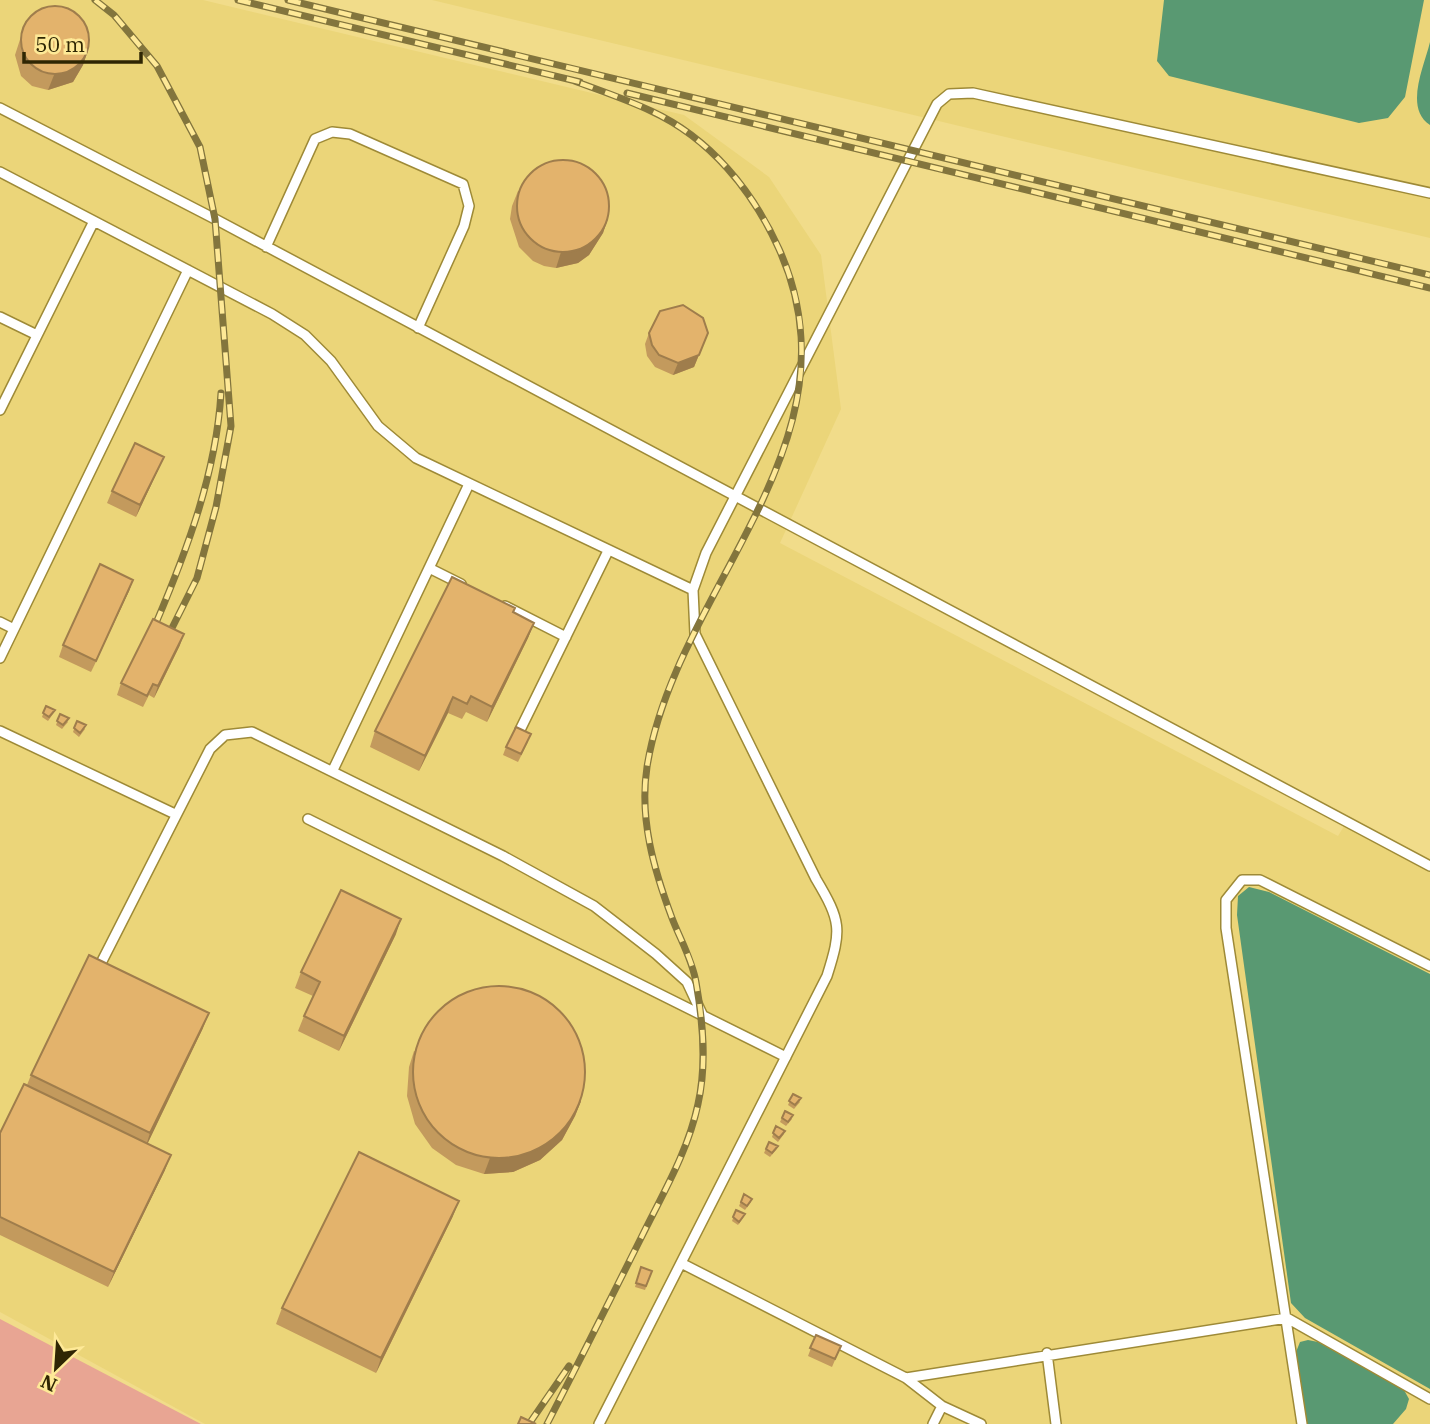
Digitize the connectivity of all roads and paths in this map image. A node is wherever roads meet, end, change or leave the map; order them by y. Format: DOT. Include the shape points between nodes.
graph roads {
  1 [pos="0,108"];
  2 [pos="0,172"];
  3 [pos="1430,193"];
  4 [pos="94,221"];
  5 [pos="266,247"];
  6 [pos="188,270"];
  7 [pos="0,317"];
  8 [pos="418,328"];
  9 [pos="37,335"];
  10 [pos="0,410"];
  11 [pos="468,484"];
  12 [pos="736,497"];
  13 [pos="608,551"];
  14 [pos="429,568"];
  15 [pos="467,586"];
  16 [pos="693,590"];
  17 [pos="492,599"];
  18 [pos="0,622"];
  19 [pos="14,629"];
  20 [pos="566,637"];
  21 [pos="0,658"];
  22 [pos="520,730"];
  23 [pos="0,731"];
  24 [pos="333,770"];
  25 [pos="175,814"];
  26 [pos="308,819"];
  27 [pos="1430,866"];
  28 [pos="1430,966"];
  29 [pos="97,972"];
  30 [pos="702,1014"];
  31 [pos="786,1057"];
  32 [pos="681,1263"];
  33 [pos="1287,1318"];
  34 [pos="1046,1353"];
  35 [pos="906,1378"];
  36 [pos="1430,1399"];
  37 [pos="942,1406"];
  38 [pos="599,1424"];
  39 [pos="933,1424"];
  40 [pos="981,1424"];
  41 [pos="1056,1424"];
  42 [pos="1302,1424"];
  1 -- 5 [label="lane"];
  2 -- 4 [label="lane"];
  3 -- 12 [label="lane" via="972,93 948,94 937,104 912,150"];
  4 -- 6 [label="lane"];
  4 -- 9 [label="lane"];
  5 -- 8 [label="lane"];
  5 -- 8 [label="lane" via="315,139 332,132 350,134 463,184 469,206 464,226"];
  6 -- 11 [label="lane" via="305,335 331,361 378,426 416,457"];
  6 -- 19 [label="lane"];
  7 -- 9 [label="lane"];
  8 -- 12 [label="lane"];
  9 -- 10 [label="lane"];
  11 -- 13 [label="lane"];
  11 -- 14 [label="lane"];
  12 -- 16 [label="lane" via="705,553"];
  12 -- 27 [label="lane"];
  13 -- 16 [label="lane"];
  13 -- 20 [label="lane"];
  14 -- 15 [label="lane"];
  14 -- 24 [label="lane"];
  16 -- 31 [label="lane" via="695,634 836,913 836,947 827,976"];
  17 -- 20 [label="lane"];
  18 -- 19 [label="lane"];
  19 -- 21 [label="lane"];
  20 -- 22 [label="lane"];
  23 -- 25 [label="lane"];
  24 -- 25 [label="lane" via="252,732 225,735 210,749"];
  24 -- 30 [label="lane" via="594,905 687,982"];
  25 -- 29 [label="lane"];
  26 -- 30 [label="lane"];
  28 -- 33 [label="lane" via="1260,880 1242,880 1226,900 1226,928"];
  30 -- 31 [label="lane"];
  31 -- 32 [label="lane"];
  32 -- 35 [label="lane"];
  32 -- 38 [label="lane"];
  33 -- 34 [label="lane"];
  33 -- 36 [label="lane"];
  33 -- 42 [label="lane"];
  34 -- 35 [label="lane"];
  34 -- 41 [label="lane"];
  35 -- 37 [label="lane"];
  37 -- 39 [label="lane"];
  37 -- 40 [label="lane"];
}
